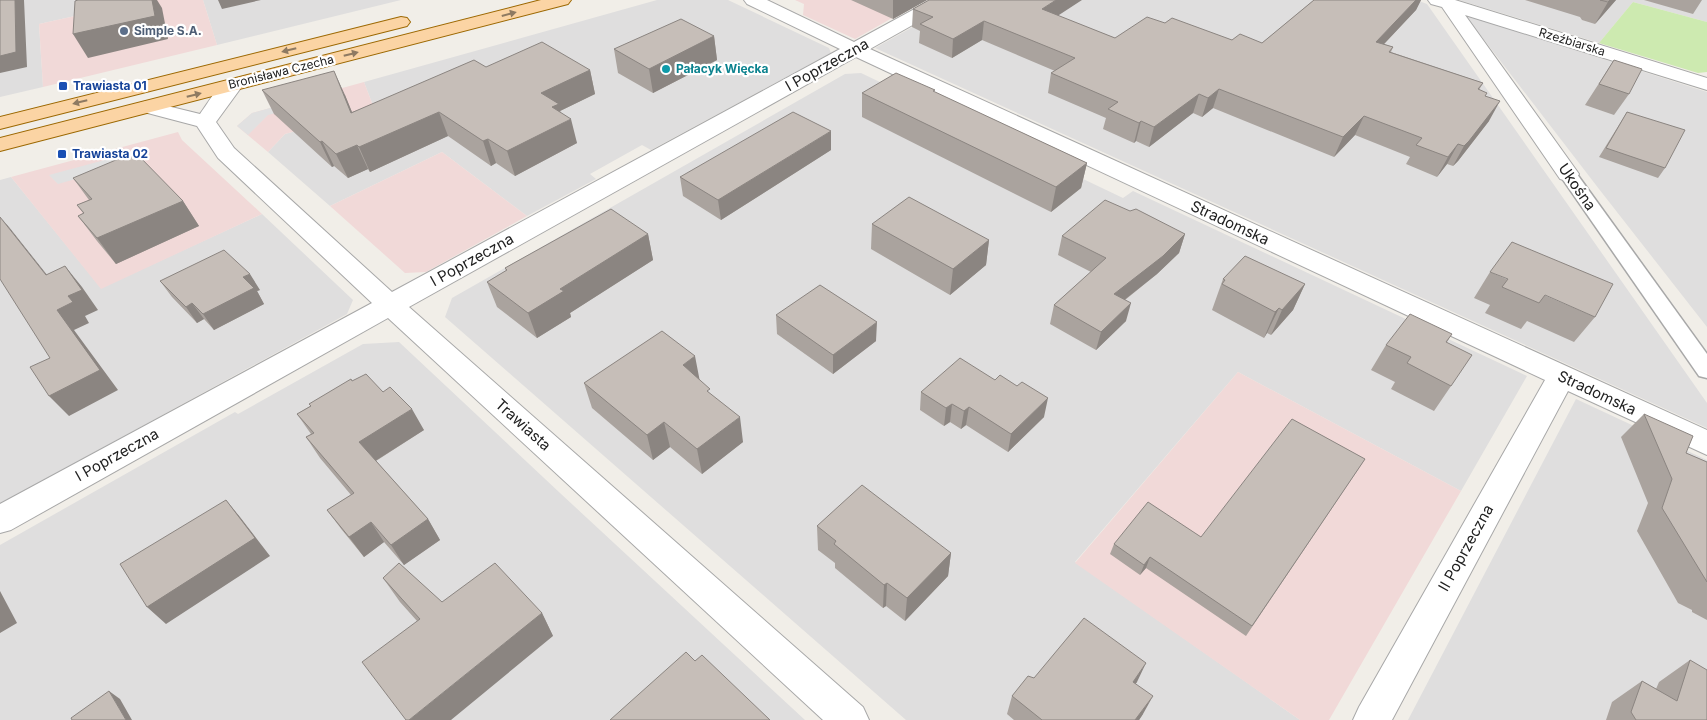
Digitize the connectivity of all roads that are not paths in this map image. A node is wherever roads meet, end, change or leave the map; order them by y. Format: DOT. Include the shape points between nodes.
graph roads {
  1 [pos="562,0"];
  2 [pos="753,0"];
  3 [pos="944,0"];
  4 [pos="1443,2"];
  5 [pos="413,19"];
  6 [pos="856,49"];
  7 [pos="1707,84"];
  8 [pos="233,85"];
  9 [pos="147,107"];
  10 [pos="0,122"];
  11 [pos="204,122"];
  12 [pos="0,145"];
  13 [pos="1568,174"];
  14 [pos="391,304"];
  15 [pos="1707,370"];
  16 [pos="1561,377"];
  17 [pos="1707,443"];
  18 [pos="0,520"];
  19 [pos="850,720"];
  20 [pos="1372,720"];
  8 -- 1 [label="main road, Bronisława Czecha, one-way"];
  2 -- 6 [label="street, Stradomska"];
  3 -- 6 [label="street, I Poprzeczna"];
  4 -- 7 [label="street, Rzeźbiarska"];
  4 -- 13 [label="street, Ukośna"];
  5 -- 10 [label="main road, Bronisława Czecha, one-way"];
  6 -- 14 [label="street, I Poprzeczna"];
  6 -- 16 [label="street, Stradomska"];
  9 -- 8 [label="main road, Bronisława Czecha, one-way"];
  8 -- 11 [label="street"];
  9 -- 11 [label="street"];
  9 -- 12 [label="main road, Bronisława Czecha"];
  11 -- 14 [label="street, Trawiasta" via="226,153"];
  13 -- 15 [label="lane, Ukośna"];
  14 -- 18 [label="street, I Poprzeczna"];
  14 -- 19 [label="street, Trawiasta"];
  16 -- 17 [label="street, Stradomska"];
  16 -- 20 [label="street, II Poprzeczna"];
}
